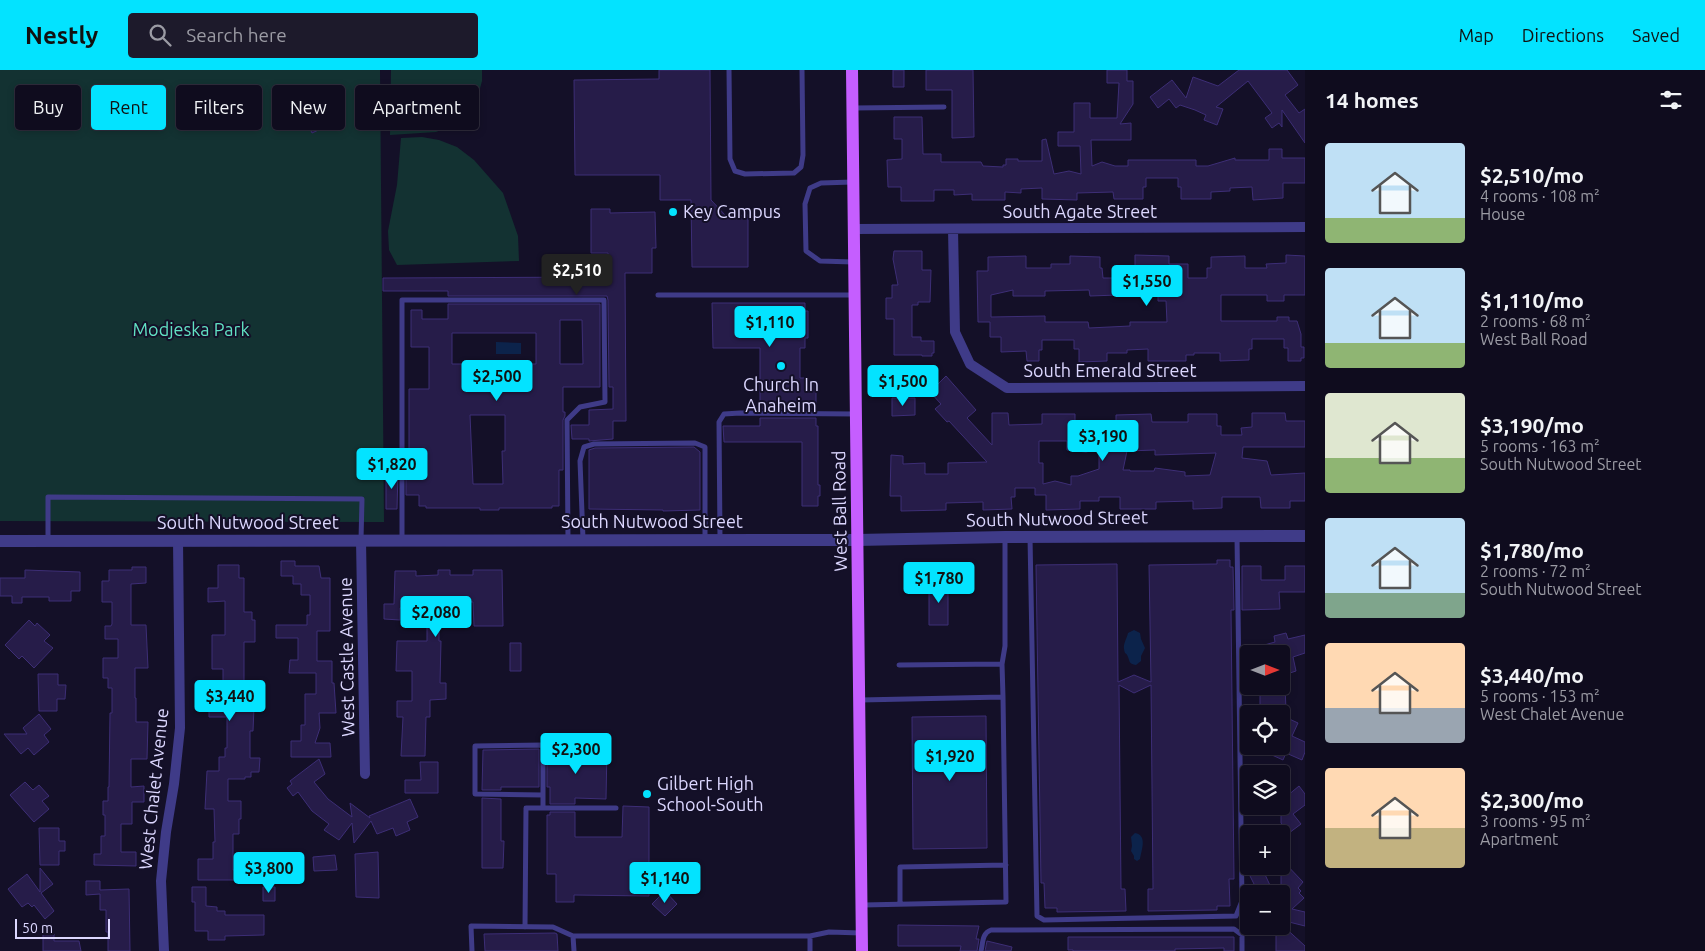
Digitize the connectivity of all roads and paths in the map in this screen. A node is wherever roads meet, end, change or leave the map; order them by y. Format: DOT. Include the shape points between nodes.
graph roads {
  1 [pos="730,70"];
  2 [pos="802,70"];
  3 [pos="852,70"];
  4 [pos="944,107"];
  5 [pos="853,108"];
  6 [pos="854,182"];
  7 [pos="1305,227"];
  8 [pos="854,229"];
  9 [pos="952,229"];
  10 [pos="854,262"];
  11 [pos="658,295"];
  12 [pos="855,295"];
  13 [pos="1305,386"];
  14 [pos="856,414"];
  15 [pos="1236,536"];
  16 [pos="1305,536"];
  17 [pos="1005,537"];
  18 [pos="1030,537"];
  19 [pos="704,539"];
  20 [pos="720,539"];
  21 [pos="178,540"];
  22 [pos="361,540"];
  23 [pos="568,540"];
  24 [pos="583,540"];
  25 [pos="858,540"];
  26 [pos="0,541"];
  27 [pos="48,541"];
  28 [pos="402,541"];
  29 [pos="899,664"];
  30 [pos="1002,664"];
  31 [pos="1003,697"];
  32 [pos="859,700"];
  33 [pos="364,774"];
  34 [pos="543,795"];
  35 [pos="543,807"];
  36 [pos="616,808"];
  37 [pos="1006,865"];
  38 [pos="900,904"];
  39 [pos="862,906"];
  40 [pos="525,927"];
  41 [pos="862,933"];
  42 [pos="574,936"];
  43 [pos="810,936"];
  44 [pos="164,951"];
  45 [pos="472,951"];
  46 [pos="574,951"];
  47 [pos="810,951"];
  48 [pos="862,951"];
  49 [pos="981,951"];
  50 [pos="1242,951"];
  1 -- 2 [label="lane" via="730,159 735,170 745,174 794,172 801,167"];
  3 -- 5 [label="main road, West Ball Road"];
  4 -- 5 [label="lane"];
  5 -- 6 [label="main road, West Ball Road"];
  6 -- 8 [label="main road, West Ball Road"];
  6 -- 10 [label="lane" via="821,183 810,188 805,204 806,251 820,261"];
  7 -- 9 [label="street, South Agate Street"];
  8 -- 9 [label="street, South Agate Street"];
  8 -- 10 [label="main road, West Ball Road"];
  9 -- 13 [label="street, South Emerald Street" via="955,332 970,364 1008,388"];
  10 -- 12 [label="main road, West Ball Road"];
  11 -- 12 [label="lane"];
  12 -- 14 [label="main road, West Ball Road"];
  14 -- 20 [label="lane" via="724,414 719,422"];
  14 -- 25 [label="main road, West Ball Road"];
  15 -- 16 [label="street, South Nutwood Street"];
  15 -- 18 [label="street, South Nutwood Street"];
  15 -- 18 [label="lane" via="1242,901 1236,916 1044,920 1036,916"];
  17 -- 18 [label="street, South Nutwood Street"];
  17 -- 25 [label="street, South Nutwood Street"];
  17 -- 30 [label="lane" via="1005,646"];
  19 -- 20 [label="street, South Nutwood Street"];
  19 -- 24 [label="street, South Nutwood Street"];
  19 -- 24 [label="lane" via="705,447 695,443 594,444 584,448 580,461"];
  20 -- 25 [label="street, South Nutwood Street"];
  21 -- 22 [label="street, South Nutwood Street"];
  21 -- 27 [label="street, South Nutwood Street"];
  21 -- 44 [label="street, West Chalet Avenue" via="180,728 161,881"];
  22 -- 27 [label="lane" via="362,499 48,497"];
  22 -- 28 [label="street, South Nutwood Street"];
  22 -- 33 [label="street, West Castle Avenue"];
  23 -- 24 [label="street, South Nutwood Street"];
  23 -- 28 [label="street, South Nutwood Street"];
  23 -- 28 [label="lane" via="567,420 580,406 605,402 604,300 402,300"];
  25 -- 32 [label="main road, West Ball Road"];
  26 -- 27 [label="street, South Nutwood Street"];
  29 -- 30 [label="lane"];
  30 -- 31 [label="lane"];
  31 -- 32 [label="lane"];
  31 -- 37 [label="lane"];
  32 -- 39 [label="main road, West Ball Road"];
  34 -- 34 [label="lane" via="543,745 475,746 475,794"];
  34 -- 35 [label="lane"];
  35 -- 36 [label="lane"];
  35 -- 40 [label="lane" via="526,808"];
  37 -- 38 [label="lane" via="1006,902"];
  37 -- 38 [label="lane" via="900,866"];
  38 -- 39 [label="lane"];
  39 -- 41 [label="main road, West Ball Road"];
  40 -- 42 [label="lane" via="553,927"];
  40 -- 45 [label="lane" via="472,926"];
  41 -- 43 [label="lane" via="829,932"];
  41 -- 48 [label="main road, West Ball Road"];
  42 -- 43 [label="lane"];
  42 -- 46 [label="lane"];
  43 -- 47 [label="lane"];
  49 -- 50 [label="lane" via="985,934 991,930 1225,929 1234,929 1242,935"];
}
